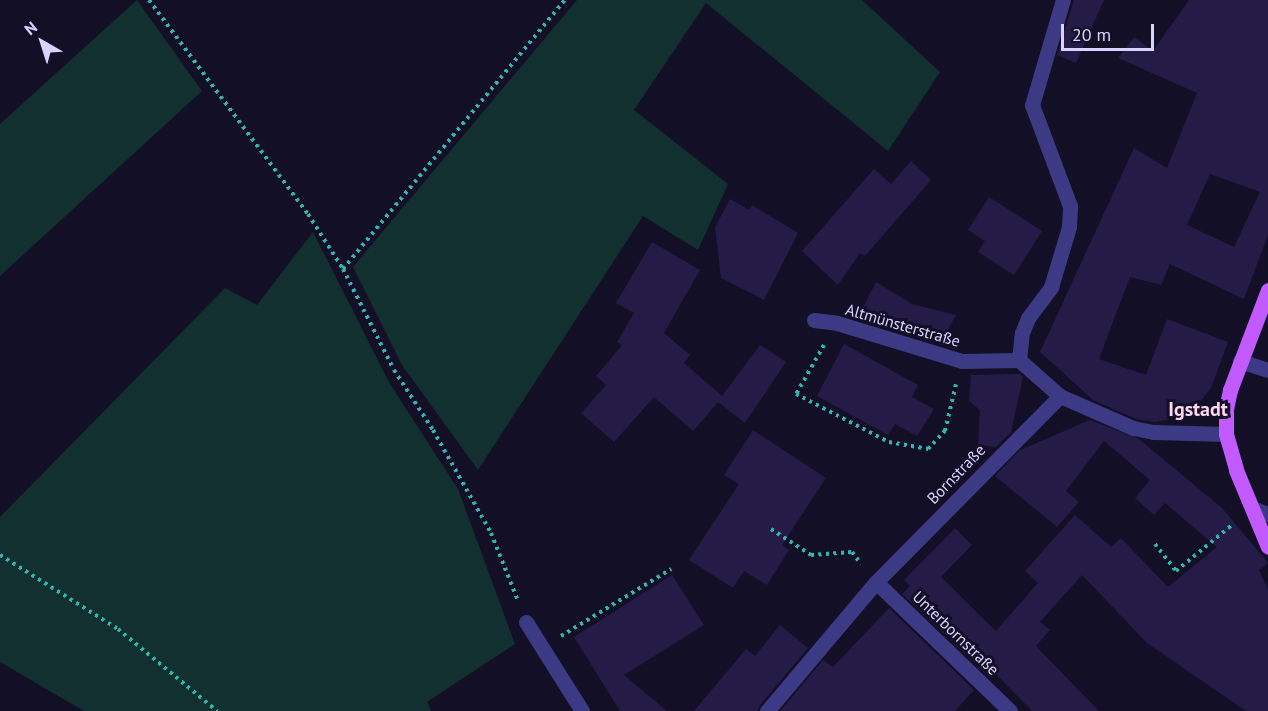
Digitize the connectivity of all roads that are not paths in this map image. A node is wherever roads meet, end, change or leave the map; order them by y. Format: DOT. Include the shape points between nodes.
graph roads {
  1 [pos="1063,0"];
  2 [pos="1268,290"];
  3 [pos="814,320"];
  4 [pos="1019,360"];
  5 [pos="1240,361"];
  6 [pos="1268,370"];
  7 [pos="1060,396"];
  8 [pos="1226,434"];
  9 [pos="1252,508"];
  10 [pos="1268,514"];
  11 [pos="1268,547"];
  12 [pos="876,582"];
  13 [pos="526,622"];
  14 [pos="582,711"];
  15 [pos="767,711"];
  16 [pos="1010,711"];
  1 -- 4 [label="street" via="1032,105 1070,206 1069,227 1051,287 1022,333"];
  2 -- 5 [label="main road"];
  3 -- 4 [label="street, Altmünsterstraße" via="837,323 962,361"];
  4 -- 7 [label="street"];
  5 -- 6 [label="street"];
  5 -- 8 [label="main road" via="1226,409"];
  7 -- 8 [label="street" via="1133,428"];
  7 -- 12 [label="street, Bornstraße"];
  8 -- 9 [label="main road"];
  9 -- 10 [label="street"];
  9 -- 11 [label="main road"];
  12 -- 15 [label="street, Bornstraße"];
  12 -- 16 [label="street, Unterbornstraße"];
  13 -- 14 [label="street"];
}
